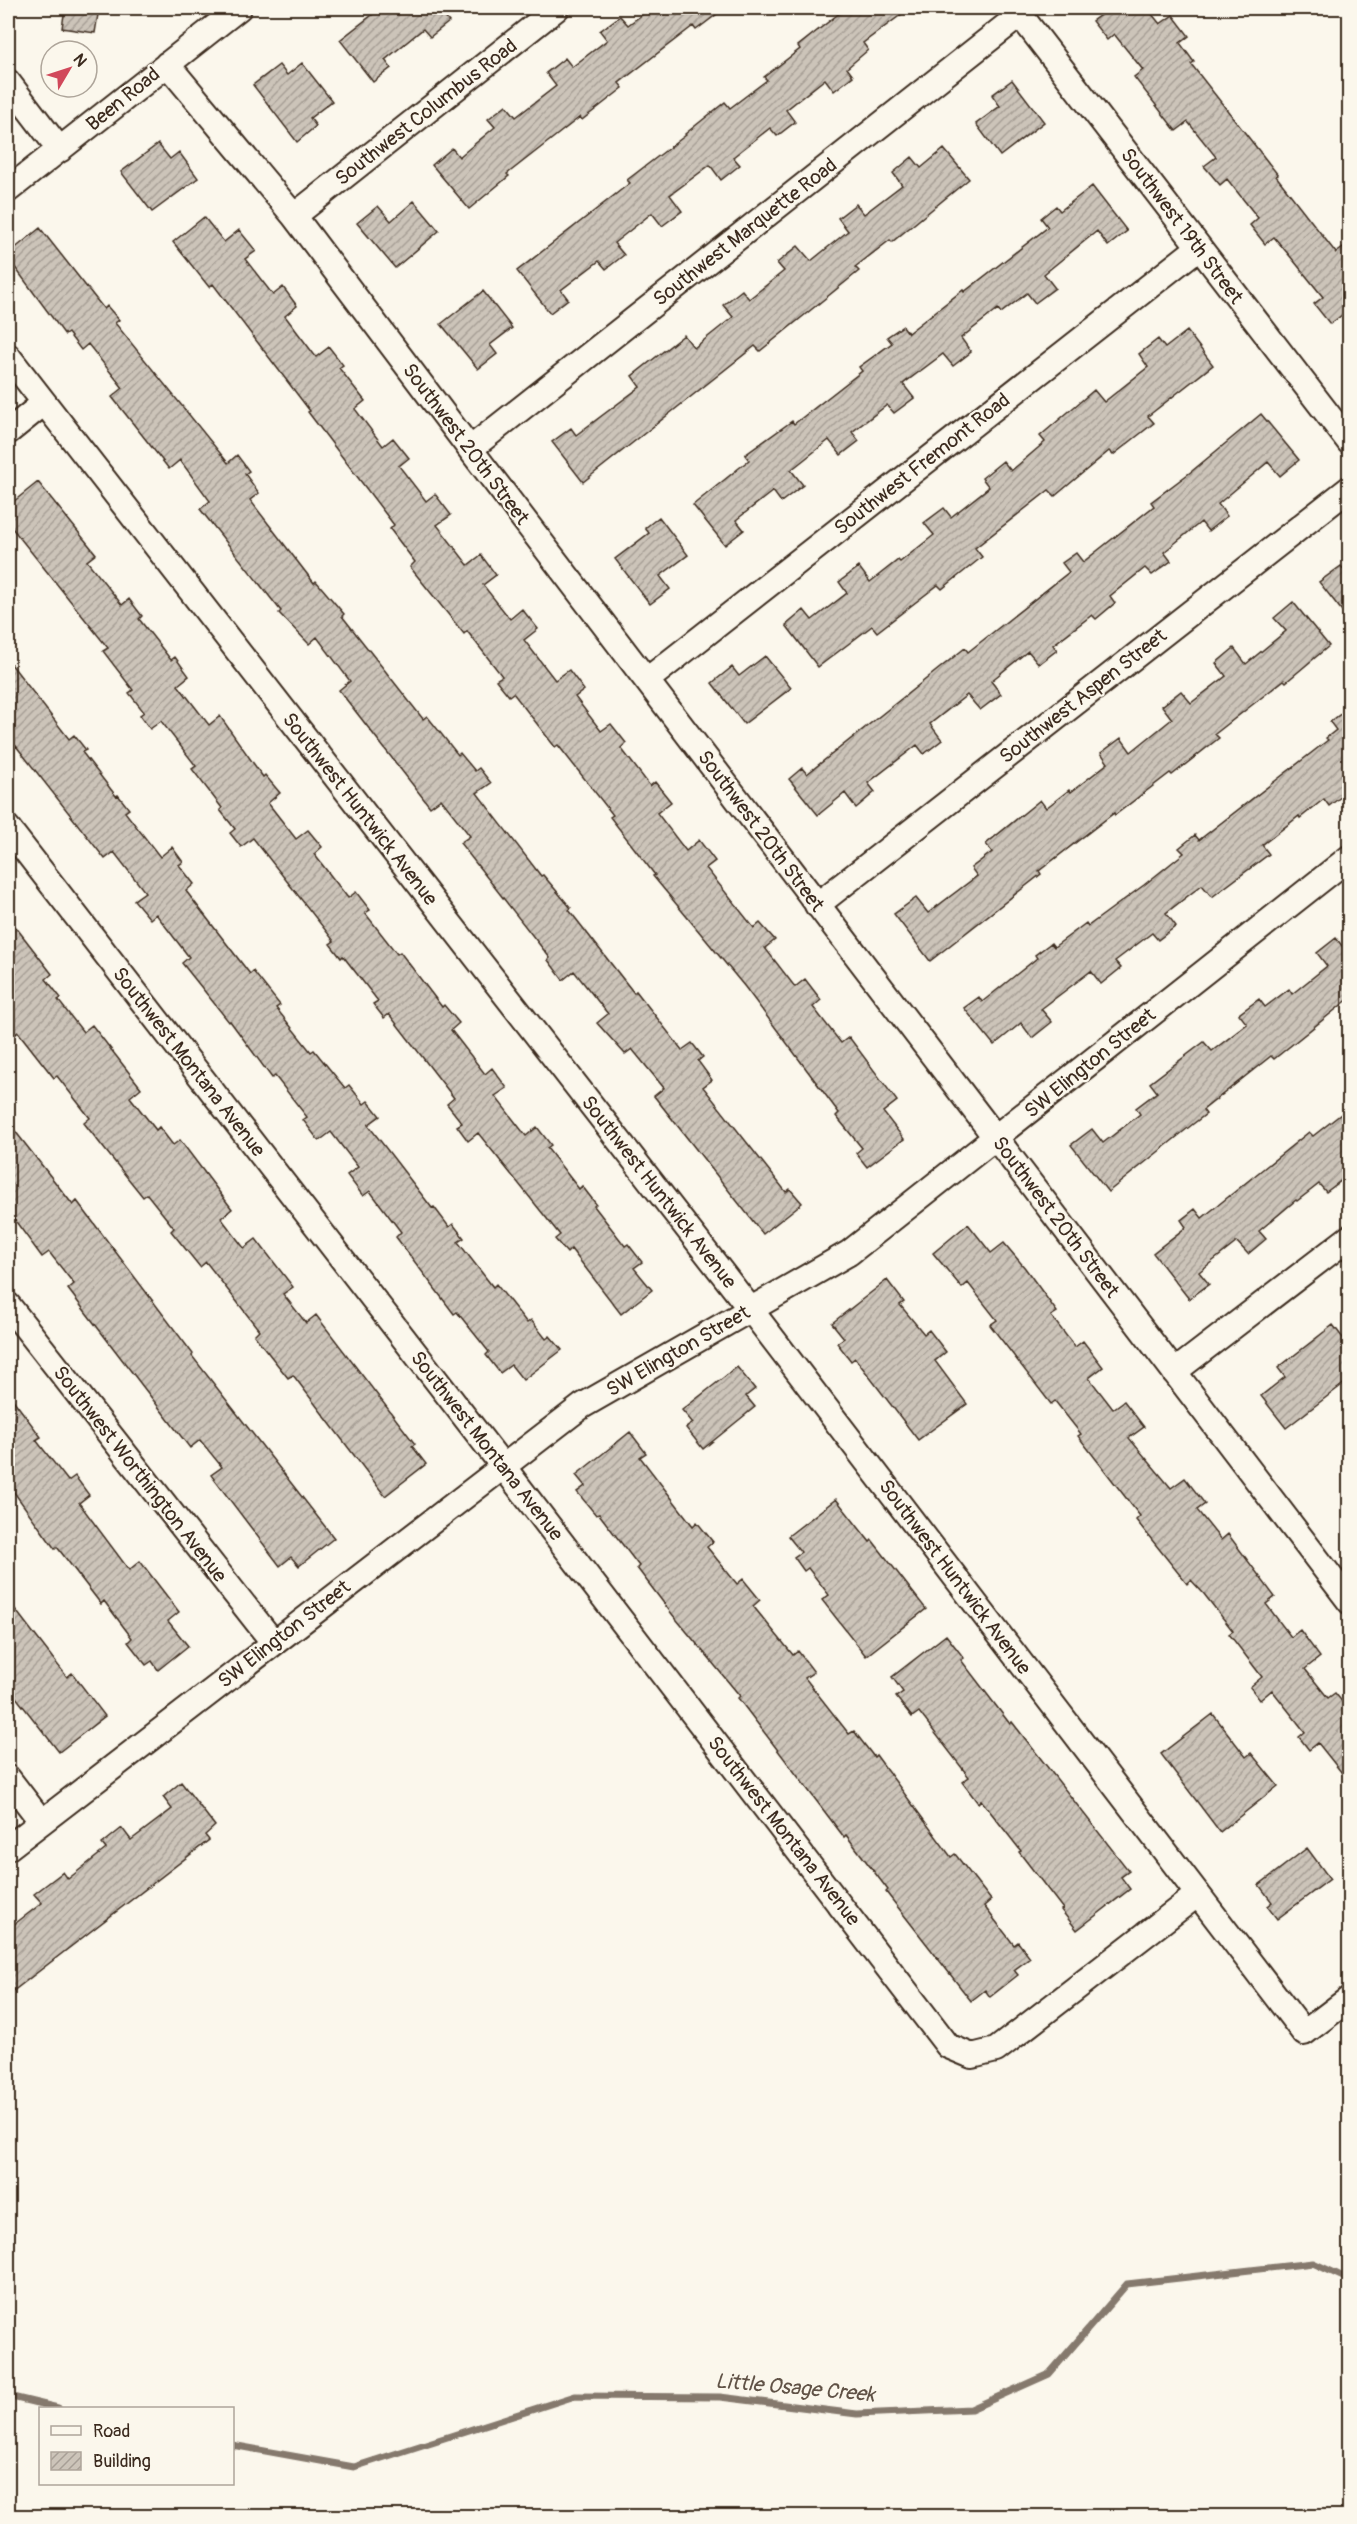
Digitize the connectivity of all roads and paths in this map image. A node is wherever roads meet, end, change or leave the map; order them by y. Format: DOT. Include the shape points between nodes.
graph roads {
  1 [pos="239,8"];
  2 [pos="557,8"];
  3 [pos="1018,11"];
  4 [pos="167,63"];
  5 [pos="8,82"];
  6 [pos="60,150"];
  7 [pos="8,190"];
  8 [pos="294,216"];
  9 [pos="1198,248"];
  10 [pos="8,356"];
  11 [pos="44,403"];
  12 [pos="8,432"];
  13 [pos="1350,443"];
  14 [pos="470,449"];
  15 [pos="1350,488"];
  16 [pos="646,680"];
  17 [pos="8,828"];
  18 [pos="1350,857"];
  19 [pos="818,905"];
  20 [pos="997,1138"];
  21 [pos="1350,1237"];
  22 [pos="8,1305"];
  23 [pos="751,1310"];
  24 [pos="1174,1372"];
  25 [pos="502,1465"];
  26 [pos="1350,1602"];
  27 [pos="273,1642"];
  28 [pos="8,1778"];
  29 [pos="41,1821"];
  30 [pos="8,1848"];
  31 [pos="1198,1894"];
  32 [pos="1350,1998"];
  1 -- 4 [label="street, Been Road"];
  2 -- 8 [label="street, Southwest Columbus Road"];
  3 -- 9 [label="street, Southwest 19th Street"];
  3 -- 14 [label="street, Southwest Marquette Road"];
  4 -- 6 [label="street, Been Road"];
  4 -- 8 [label="street, Southwest 20th Street"];
  5 -- 6 [label="street"];
  6 -- 7 [label="street, Been Road"];
  8 -- 14 [label="street, Southwest 20th Street"];
  9 -- 13 [label="street, Southwest 19th Street"];
  9 -- 16 [label="street, Southwest Fremont Road"];
  10 -- 11 [label="street, Southwest Huntwick Avenue"];
  11 -- 12 [label="street"];
  11 -- 23 [label="street, Southwest Huntwick Avenue"];
  14 -- 16 [label="street, Southwest 20th Street"];
  15 -- 19 [label="street, Southwest Aspen Street"];
  16 -- 19 [label="street, Southwest 20th Street"];
  17 -- 25 [label="street, Southwest Montana Avenue"];
  18 -- 20 [label="street, SW Elington Street"];
  19 -- 20 [label="street, Southwest 20th Street"];
  20 -- 23 [label="street, SW Elington Street" via="849,1253"];
  20 -- 24 [label="street, Southwest 20th Street"];
  21 -- 24 [label="street"];
  22 -- 27 [label="street, Southwest Worthington Avenue"];
  23 -- 25 [label="street, SW Elington Street" via="582,1406"];
  23 -- 31 [label="street, Southwest Huntwick Avenue"];
  24 -- 26 [label="street, Southwest 20th Street"];
  25 -- 27 [label="street, SW Elington Street"];
  25 -- 31 [label="street, Southwest Montana Avenue" via="948,2046 972,2056 996,2050"];
  27 -- 29 [label="street, SW Elington Street"];
  28 -- 29 [label="street"];
  29 -- 30 [label="street, SW Elington Street"];
  31 -- 32 [label="street, Southwest Huntwick Avenue" via="1304,2033"];
}
